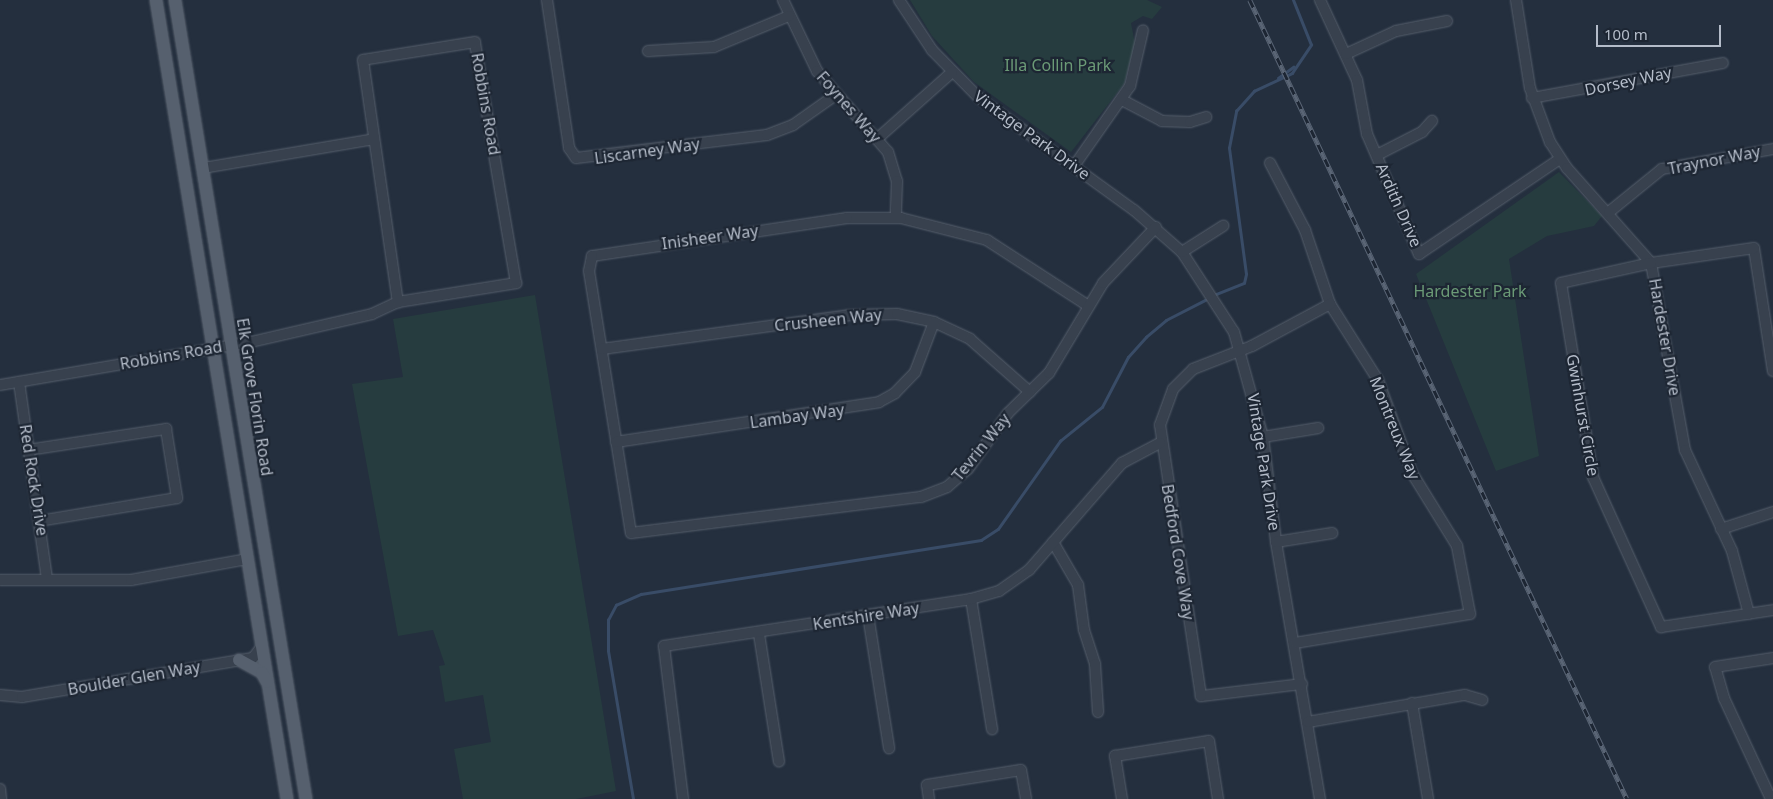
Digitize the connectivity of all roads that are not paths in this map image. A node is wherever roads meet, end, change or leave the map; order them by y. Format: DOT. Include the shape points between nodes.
graph roads {
  1 [pos="156,0"];
  2 [pos="175,0"];
  3 [pos="547,0"];
  4 [pos="783,0"];
  5 [pos="900,0"];
  6 [pos="1320,0"];
  7 [pos="1516,0"];
  8 [pos="789,16"];
  9 [pos="1448,21"];
  10 [pos="1143,30"];
  11 [pos="163,43"];
  12 [pos="648,51"];
  13 [pos="1346,54"];
  14 [pos="1723,63"];
  15 [pos="952,72"];
  16 [pos="186,73"];
  17 [pos="837,94"];
  18 [pos="1532,98"];
  19 [pos="1122,100"];
  20 [pos="1206,117"];
  21 [pos="1432,121"];
  22 [pos="878,138"];
  23 [pos="374,139"];
  24 [pos="1773,149"];
  25 [pos="1377,155"];
  26 [pos="1560,159"];
  27 [pos="1270,163"];
  28 [pos="1074,166"];
  29 [pos="203,168"];
  30 [pos="1609,212"];
  31 [pos="896,218"];
  32 [pos="1223,226"];
  33 [pos="1156,227"];
  34 [pos="1182,252"];
  35 [pos="1651,263"];
  36 [pos="398,302"];
  37 [pos="1330,304"];
  38 [pos="1087,305"];
  39 [pos="934,322"];
  40 [pos="230,345"];
  41 [pos="213,348"];
  42 [pos="602,349"];
  43 [pos="1242,350"];
  44 [pos="1773,371"];
  45 [pos="19,382"];
  46 [pos="0,385"];
  47 [pos="1030,392"];
  48 [pos="1318,428"];
  49 [pos="1263,437"];
  50 [pos="616,442"];
  51 [pos="1160,443"];
  52 [pos="28,450"];
  53 [pos="1773,512"];
  54 [pos="40,521"];
  55 [pos="1721,529"];
  56 [pos="631,533"];
  57 [pos="1332,533"];
  58 [pos="1053,542"];
  59 [pos="1276,542"];
  60 [pos="248,559"];
  61 [pos="47,578"];
  62 [pos="0,580"];
  63 [pos="971,599"];
  64 [pos="1773,610"];
  65 [pos="1749,614"];
  66 [pos="868,615"];
  67 [pos="758,634"];
  68 [pos="1295,643"];
  69 [pos="262,646"];
  70 [pos="1773,658"];
  71 [pos="238,660"];
  72 [pos="1302,684"];
  73 [pos="269,685"];
  74 [pos="0,695"];
  75 [pos="1482,700"];
  76 [pos="1412,703"];
  77 [pos="1098,712"];
  78 [pos="1308,722"];
  79 [pos="992,729"];
  80 [pos="889,748"];
  81 [pos="779,761"];
  82 [pos="0,789"];
  83 [pos="2,799"];
  84 [pos="287,799"];
  85 [pos="306,799"];
  86 [pos="684,799"];
  87 [pos="930,799"];
  88 [pos="1026,799"];
  89 [pos="1122,799"];
  90 [pos="1218,799"];
  91 [pos="1320,799"];
  92 [pos="1428,799"];
  93 [pos="1771,799"];
  1 -- 11 [label="main road, Elk Grove Florin Road"];
  2 -- 16 [label="main road, Elk Grove Florin Road"];
  3 -- 17 [label="street, Liscarney Way" via="569,148 576,158 767,135 793,125"];
  4 -- 8 [label="street, Foynes Way"];
  5 -- 15 [label="street, Vintage Park Drive"];
  6 -- 13 [label="street, Ardith Drive"];
  7 -- 18 [label="street, Hardester Drive"];
  8 -- 12 [label="street" via="714,46 681,52"];
  8 -- 17 [label="street, Foynes Way" via="816,71"];
  9 -- 13 [label="street" via="1396,31"];
  10 -- 19 [label="street" via="1140,59"];
  11 -- 16 [label="main road"];
  11 -- 41 [label="main road, Elk Grove Florin Road"];
  13 -- 25 [label="street, Ardith Drive"];
  14 -- 18 [label="street, Dorsey Way"];
  15 -- 22 [label="street"];
  15 -- 28 [label="street, Vintage Park Drive" via="990,106"];
  16 -- 29 [label="main road, Elk Grove Florin Road"];
  17 -- 22 [label="street, Foynes Way"];
  18 -- 26 [label="street, Hardester Drive"];
  19 -- 20 [label="street" via="1162,121"];
  19 -- 28 [label="street"];
  21 -- 25 [label="street" via="1422,132"];
  22 -- 31 [label="street, Foynes Way" via="895,174"];
  23 -- 29 [label="street"];
  23 -- 36 [label="street, Robbins Road"];
  23 -- 36 [label="street, Robbins Road" via="363,60 475,42 516,283"];
  24 -- 30 [label="street, Traynor Way" via="1662,169"];
  25 -- 26 [label="street, Ardith Drive" via="1419,254"];
  26 -- 30 [label="street, Hardester Drive"];
  27 -- 37 [label="street" via="1305,230"];
  28 -- 33 [label="street, Vintage Park Drive"];
  29 -- 40 [label="main road, Elk Grove Florin Road"];
  30 -- 35 [label="street, Hardester Drive"];
  31 -- 38 [label="street, Inisheer Way" via="931,222 987,240"];
  31 -- 42 [label="street, Inisheer Way" via="848,218 592,256 589,271"];
  32 -- 34 [label="street"];
  33 -- 34 [label="street, Vintage Park Drive"];
  33 -- 38 [label="street, Tevrin Way" via="1121,260"];
  34 -- 43 [label="street, Vintage Park Drive" via="1211,291"];
  35 -- 44 [label="street" via="1754,248"];
  35 -- 55 [label="street, Hardester Drive" via="1683,443"];
  35 -- 65 [label="street, Gwinhurst Circle" via="1561,283 1593,477 1661,627"];
  36 -- 40 [label="street, Robbins Road" via="372,314"];
  37 -- 43 [label="street, Bedford Cove Way"];
  37 -- 68 [label="street, Montreux Way" via="1378,380 1412,473 1457,546 1470,614"];
  38 -- 47 [label="street, Tevrin Way" via="1054,366"];
  39 -- 42 [label="street, Crusheen Way" via="897,314 859,314"];
  39 -- 47 [label="street, Crusheen Way" via="978,344"];
  39 -- 50 [label="street, Lambay Way" via="915,372 879,402"];
  40 -- 41 [label="street, Robbins Road"];
  40 -- 85 [label="main road, Elk Grove Florin Road"];
  41 -- 45 [label="street, Robbins Road"];
  41 -- 60 [label="main road, Elk Grove Florin Road"];
  42 -- 50 [label="street, Inisheer Way"];
  43 -- 49 [label="street, Vintage Park Drive"];
  43 -- 51 [label="street, Bedford Cove Way" via="1202,364 1179,382 1162,415"];
  45 -- 46 [label="street, Robbins Road"];
  45 -- 52 [label="street, Red Rock Drive"];
  47 -- 56 [label="street, Tevrin Way" via="1008,413 962,476 930,495"];
  48 -- 49 [label="street"];
  49 -- 59 [label="street, Vintage Park Drive"];
  50 -- 56 [label="street, Inisheer Way"];
  51 -- 58 [label="street, Kentshire Way" via="1122,463"];
  51 -- 72 [label="street, Bedford Cove Way" via="1201,696"];
  52 -- 54 [label="street, Red Rock Drive"];
  52 -- 54 [label="street" via="166,429 177,498"];
  53 -- 55 [label="street"];
  54 -- 61 [label="street, Red Rock Drive"];
  55 -- 65 [label="street, Hardester Drive" via="1739,569"];
  57 -- 59 [label="street"];
  58 -- 63 [label="street, Kentshire Way" via="1015,581"];
  58 -- 77 [label="street" via="1078,585 1084,630 1095,664"];
  59 -- 68 [label="street, Vintage Park Drive"];
  60 -- 61 [label="street" via="130,580"];
  60 -- 69 [label="main road, Elk Grove Florin Road"];
  61 -- 62 [label="street"];
  63 -- 66 [label="street, Kentshire Way"];
  63 -- 79 [label="street"];
  64 -- 65 [label="street"];
  66 -- 67 [label="street, Kentshire Way"];
  66 -- 80 [label="street"];
  67 -- 81 [label="street"];
  67 -- 86 [label="street, Kentshire Way" via="664,646"];
  68 -- 72 [label="street, Vintage Park Drive"];
  69 -- 71 [label="street, Boulder Glen Way" via="253,658"];
  69 -- 73 [label="main road, Elk Grove Florin Road"];
  70 -- 93 [label="street" via="1715,667 1724,698"];
  71 -- 73 [label="main road" via="262,673"];
  71 -- 74 [label="street, Boulder Glen Way" via="22,697"];
  72 -- 78 [label="street, Vintage Park Drive"];
  73 -- 84 [label="main road, Elk Grove Florin Road"];
  75 -- 76 [label="street" via="1465,695"];
  76 -- 78 [label="street"];
  76 -- 92 [label="street"];
  78 -- 91 [label="street, Vintage Park Drive"];
  82 -- 83 [label="street"];
  87 -- 88 [label="street" via="927,785 1021,770"];
  89 -- 90 [label="street" via="1115,756 1209,741"];
}
